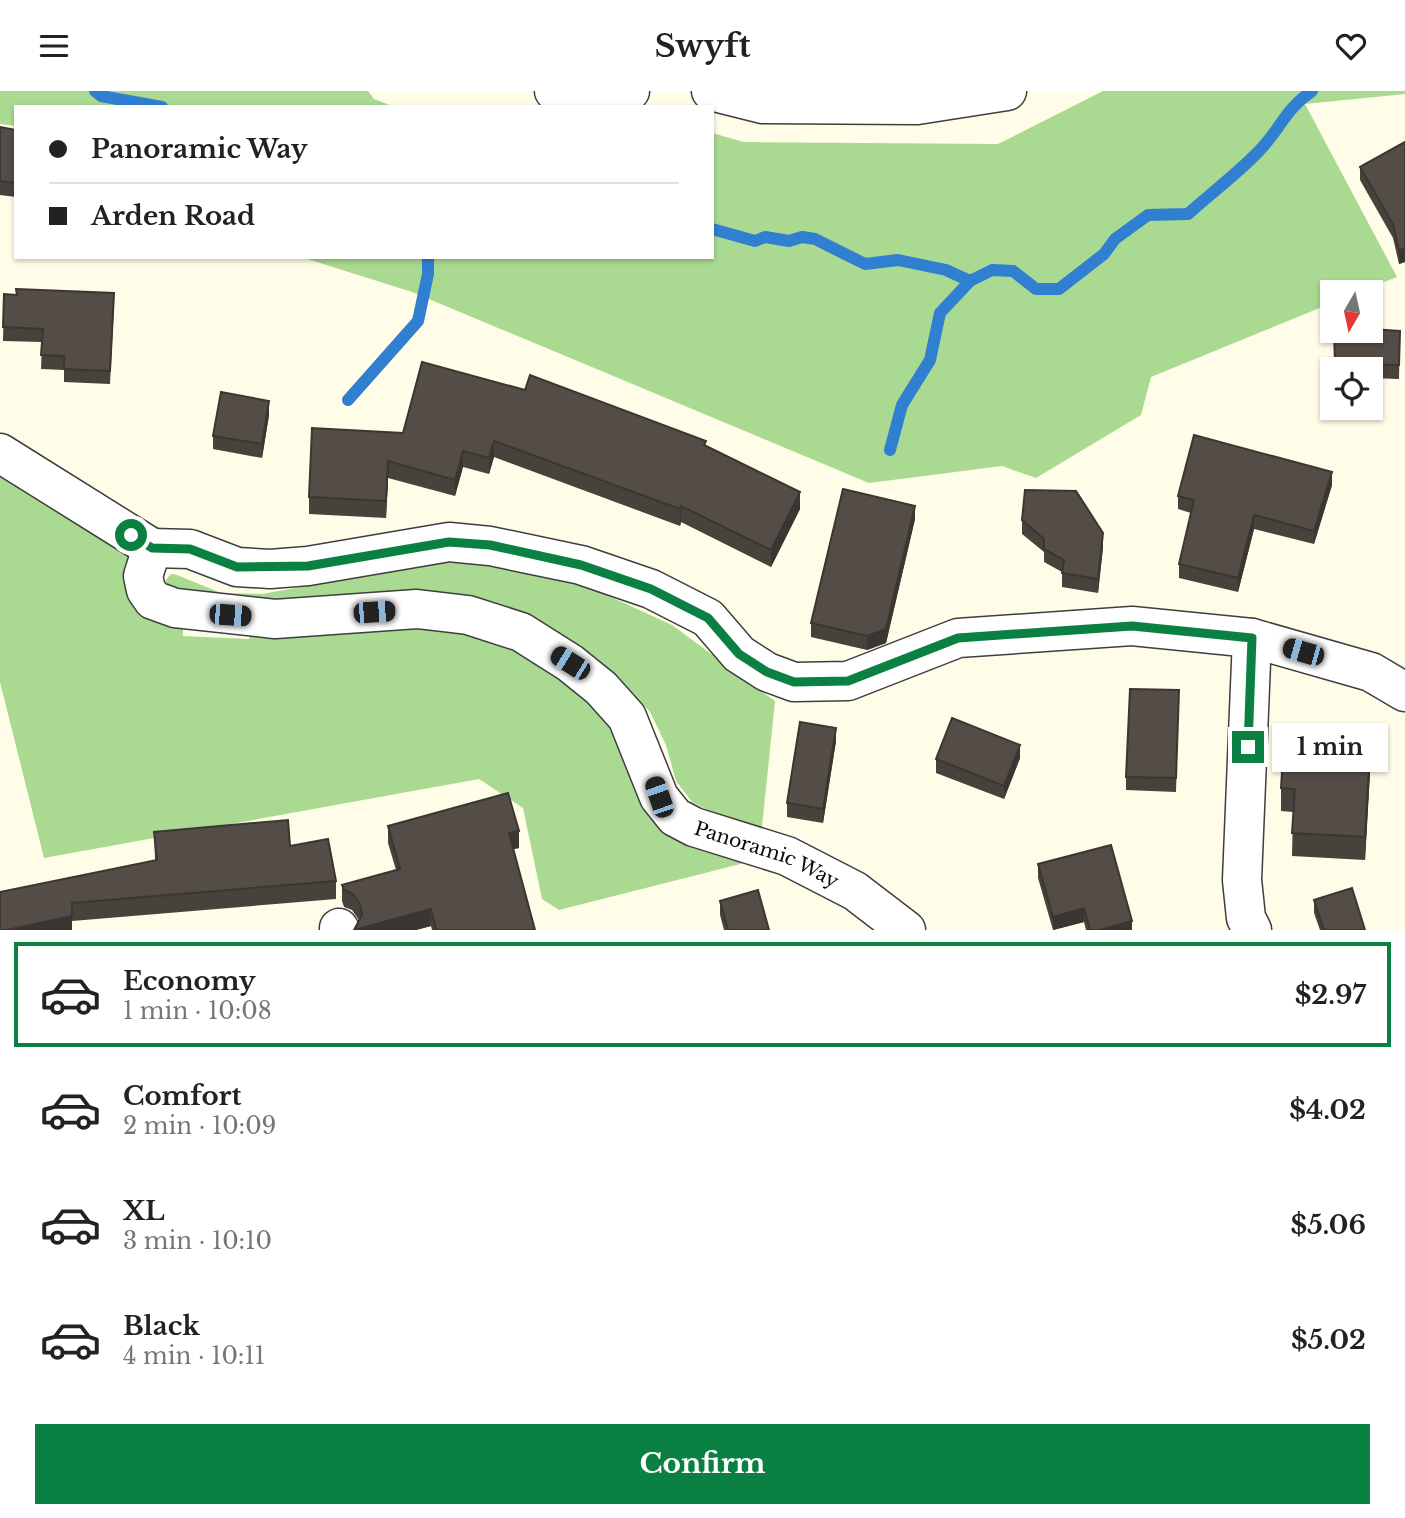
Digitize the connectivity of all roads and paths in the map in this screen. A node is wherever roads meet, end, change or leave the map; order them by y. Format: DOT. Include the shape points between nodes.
graph roads {
  1 [pos="554,91"];
  2 [pos="630,91"];
  3 [pos="711,91"];
  4 [pos="1007,91"];
  5 [pos="0,453"];
  6 [pos="152,548"];
  7 [pos="1252,638"];
  8 [pos="1405,692"];
  9 [pos="906,930"];
  10 [pos="1252,930"];
  1 -- 2 [label="street"];
  3 -- 4 [label="street" via="763,104 903,105"];
  5 -- 6 [label="street"];
  6 -- 7 [label="street" via="190,549 237,567 270,569 449,542 490,545 581,565 651,589 708,618 748,660 794,682 848,681 958,638 1132,626"];
  6 -- 9 [label="street, Panoramic Way" via="143,576 146,590 153,600 175,607 275,619 417,608 468,615 521,632 601,688 626,717 659,797 675,817 787,856 855,891"];
  7 -- 8 [label="street" via="1371,672"];
  7 -- 10 [label="street" via="1242,880 1246,918"];
}
